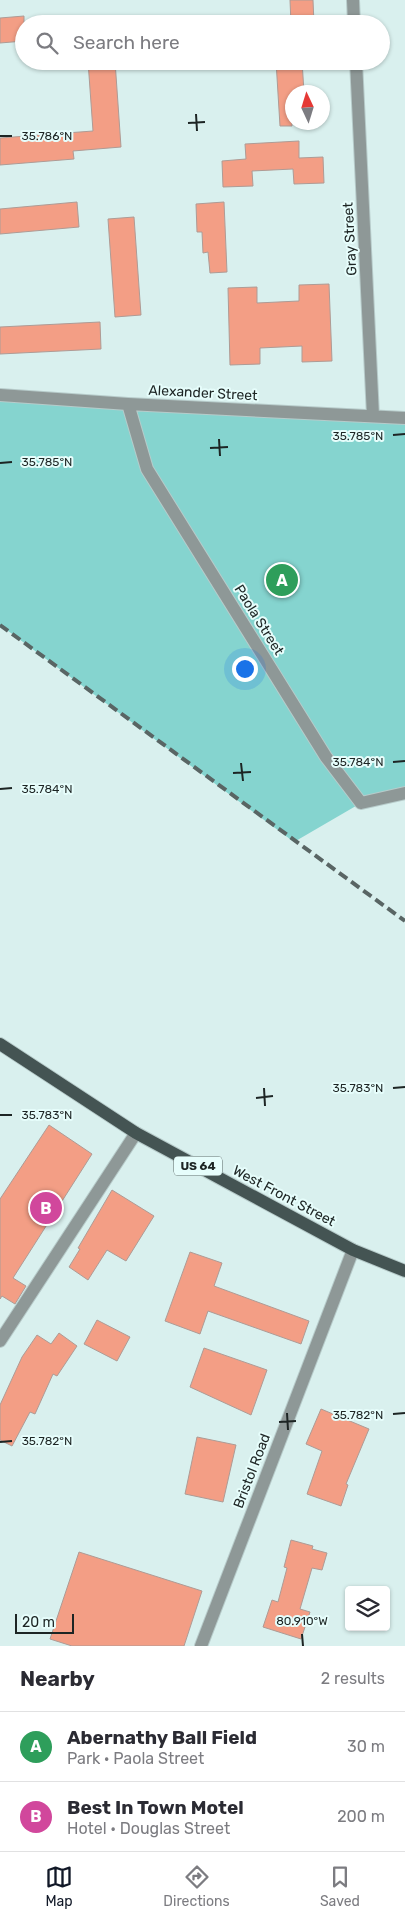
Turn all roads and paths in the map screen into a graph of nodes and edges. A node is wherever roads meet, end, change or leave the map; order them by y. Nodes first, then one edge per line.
1 (353, 0) edge
2 (354, 15) edge
3 (356, 70) edge
4 (0, 395) edge
5 (128, 404) junction
6 (373, 416) junction
7 (405, 418) edge
8 (405, 794) edge
9 (0, 1044) edge
10 (136, 1133) junction
11 (353, 1250) junction
12 (405, 1271) edge
13 (0, 1341) edge
14 (201, 1646) edge

1 - 2 street
3 - 6 street, Gray Street
4 - 5 street, Alexander Street
5 - 6 street, Alexander Street
5 - 8 street, Paola Street
6 - 7 street, Alexander Street
9 - 10 main road, West Front Street / US 64
10 - 11 main road, West Front Street / US 64
10 - 13 street
11 - 12 main road, West Front Street / US 64
11 - 14 street, Bristol Road

